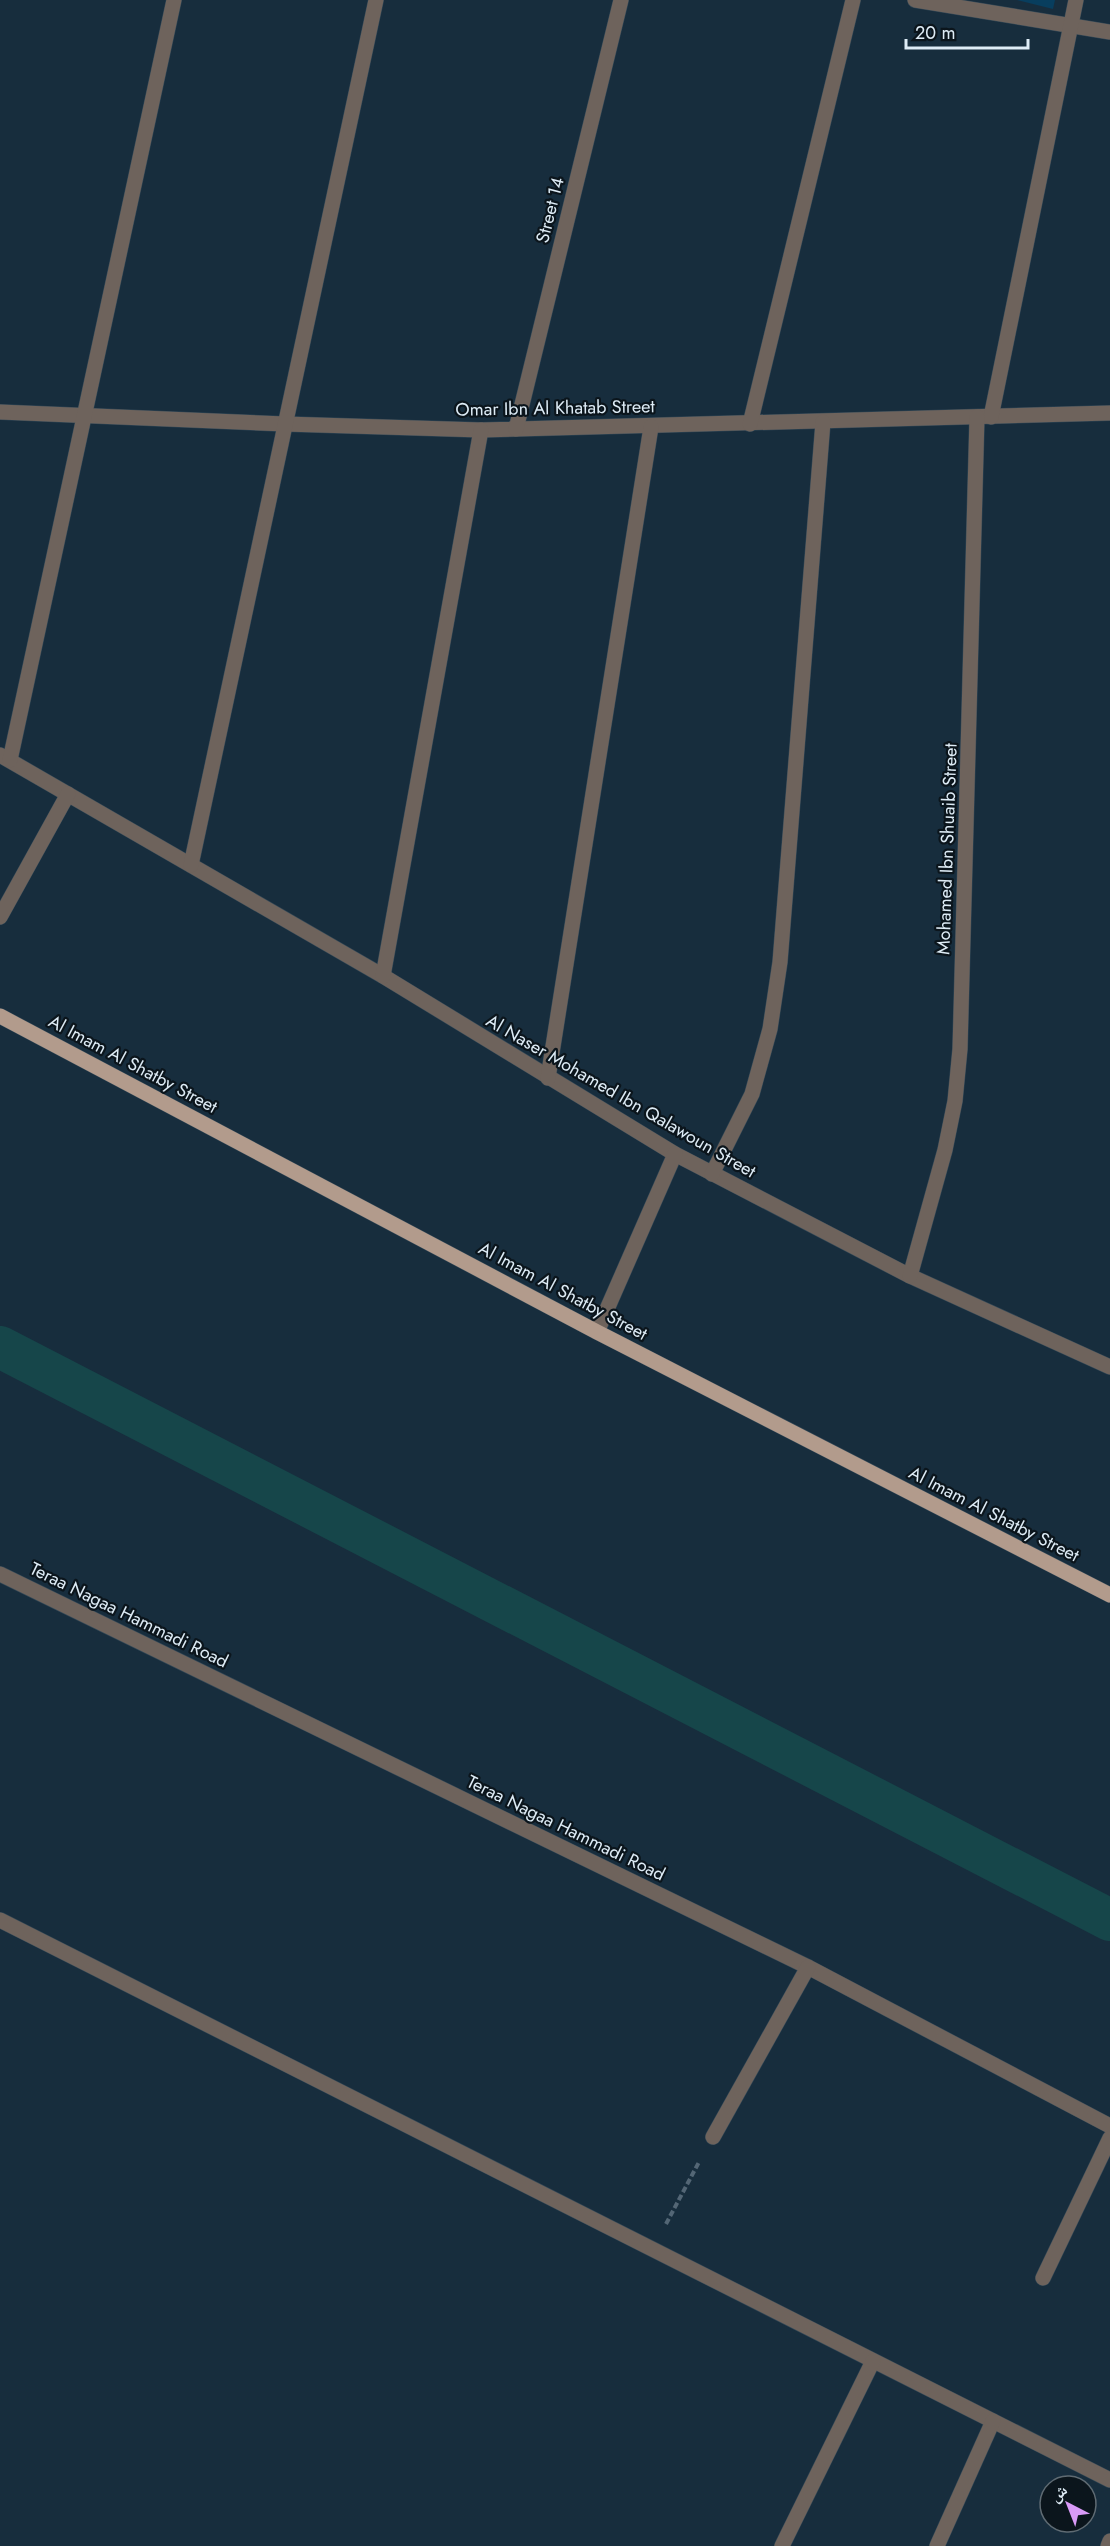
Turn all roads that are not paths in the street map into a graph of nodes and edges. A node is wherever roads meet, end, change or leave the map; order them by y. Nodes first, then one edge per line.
1 (174, 0) edge
2 (376, 0) edge
3 (621, 0) edge
4 (852, 0) edge
5 (915, 0) edge
6 (1076, 0) edge
7 (1071, 26) junction
8 (1110, 32) edge
9 (0, 412) edge
10 (1110, 413) edge
11 (84, 416) junction
12 (984, 417) junction
13 (823, 422) junction
14 (285, 424) junction
15 (750, 424) junction
16 (651, 427) junction
17 (481, 429) junction
18 (516, 429) junction
19 (5, 757) edge
20 (68, 794) junction
21 (191, 865) junction
22 (0, 917) edge
23 (383, 976) junction
24 (0, 1016) edge
25 (548, 1078) junction
26 (675, 1154) junction
27 (712, 1174) junction
28 (910, 1276) junction
29 (597, 1332) junction
30 (1110, 1367) edge
31 (0, 1574) edge
32 (1110, 1595) edge
33 (0, 1920) edge
34 (808, 1968) junction
35 (1110, 2126) edge
36 (713, 2137) road end
37 (1110, 2138) edge
38 (1042, 2278) dead end
39 (873, 2361) junction
40 (993, 2421) junction
41 (1110, 2480) edge
42 (1110, 2541) edge
43 (782, 2546) edge
44 (937, 2546) edge
45 (1108, 2546) edge

1 - 11 street
2 - 14 street
3 - 18 street, Street 14
4 - 15 street
5 - 7 street
6 - 7 street, Mohamed Ibn Shuaib Street
7 - 8 street
7 - 12 street, Mohamed Ibn Shuaib Street
9 - 11 street, Omar Ibn Al Khatab Street
10 - 12 street, Omar Ibn Al Khatab Street
11 - 14 street, Omar Ibn Al Khatab Street
11 - 19 street
12 - 13 street, Omar Ibn Al Khatab Street
12 - 28 street, Mohamed Ibn Shuaib Street
13 - 15 street, Omar Ibn Al Khatab Street
13 - 27 street
14 - 17 street, Omar Ibn Al Khatab Street
14 - 21 street
15 - 16 street, Omar Ibn Al Khatab Street
16 - 18 street, Omar Ibn Al Khatab Street
16 - 25 street
17 - 18 street, Omar Ibn Al Khatab Street
17 - 23 street
19 - 20 street, Al Naser Mohamed Ibn Qalawoun Street
20 - 21 street, Al Naser Mohamed Ibn Qalawoun Street
20 - 22 street
21 - 23 street, Al Naser Mohamed Ibn Qalawoun Street
23 - 25 street, Al Naser Mohamed Ibn Qalawoun Street
24 - 29 main road, Al Imam Al Shatby Street
25 - 26 street, Al Naser Mohamed Ibn Qalawoun Street
26 - 27 street, Al Naser Mohamed Ibn Qalawoun Street
26 - 29 street
27 - 28 street, Al Naser Mohamed Ibn Qalawoun Street
28 - 30 street, Al Naser Mohamed Ibn Qalawoun Street
29 - 32 main road, Al Imam Al Shatby Street
31 - 34 street, Teraa Nagaa Hammadi Road
33 - 39 street
34 - 35 street, Teraa Nagaa Hammadi Road
34 - 36 street
37 - 38 street
39 - 40 street
39 - 43 street
40 - 41 street
40 - 44 street
42 - 45 street

